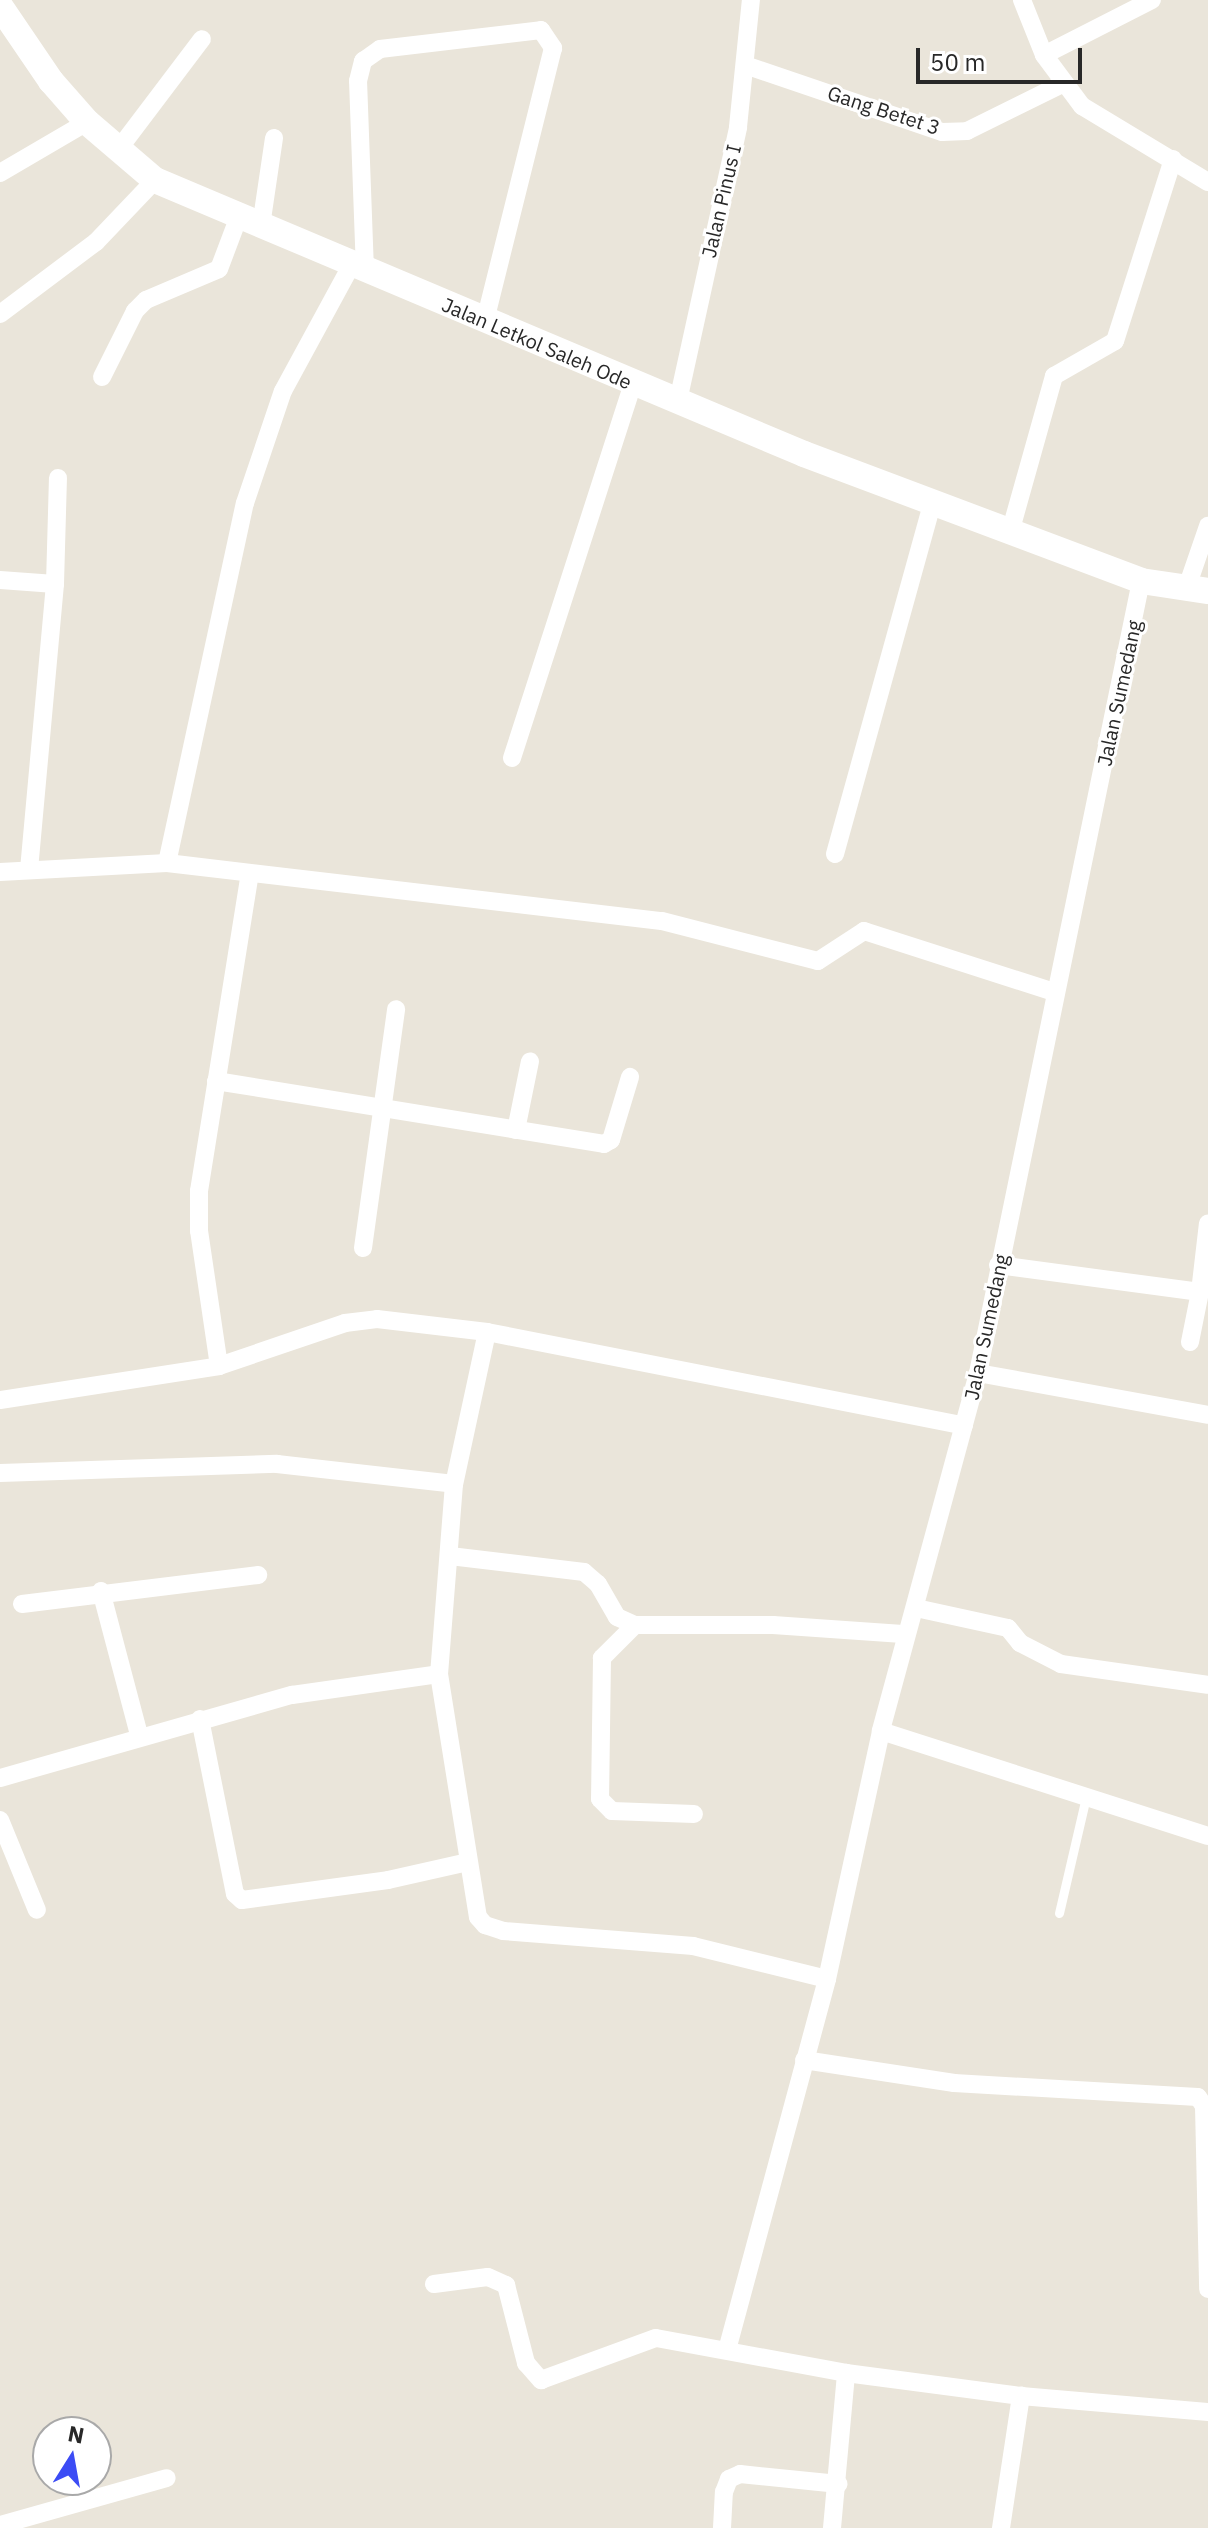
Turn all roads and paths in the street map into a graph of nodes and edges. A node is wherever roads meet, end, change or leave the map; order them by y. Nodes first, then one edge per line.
1 (751, 0) edge
2 (1022, 0) edge
3 (1152, 0) edge
4 (0, 6) edge
5 (202, 39) dead end
6 (1044, 55) junction
7 (745, 65) junction
8 (1064, 83) junction
9 (87, 122) junction
10 (274, 138) dead end
11 (118, 150) junction
12 (1173, 159) junction
13 (0, 173) edge
14 (155, 180) junction
15 (1208, 182) edge
16 (250, 221) junction
17 (358, 268) junction
18 (0, 314) edge
19 (485, 321) junction
20 (102, 377) dead end
21 (633, 383) junction
22 (678, 401) junction
23 (58, 478) dead end
24 (933, 501) junction
25 (1208, 526) edge
26 (1011, 529) junction
27 (0, 580) edge
28 (1141, 581) junction
29 (55, 584) junction
30 (1197, 590) edge
31 (512, 758) dead end
32 (835, 854) dead end
33 (167, 863) junction
34 (29, 867) junction
35 (0, 872) edge
36 (250, 874) junction
37 (1054, 992) junction
38 (396, 1009) dead end
39 (530, 1061) dead end
40 (630, 1077) dead end
41 (216, 1081) junction
42 (385, 1106) junction
43 (516, 1130) junction
44 (1208, 1223) edge
45 (363, 1248) dead end
46 (998, 1265) junction
47 (1200, 1292) junction
48 (487, 1332) junction
49 (1190, 1342) dead end
50 (219, 1366) junction
51 (978, 1373) junction
52 (0, 1400) edge
53 (1208, 1415) edge
54 (964, 1426) junction
55 (0, 1473) edge
56 (454, 1484) junction
57 (450, 1556) junction
58 (258, 1575) dead end
59 (101, 1591) junction
60 (22, 1604) dead end
61 (916, 1608) junction
62 (635, 1625) junction
63 (903, 1634) junction
64 (439, 1674) junction
65 (1208, 1685) edge
66 (200, 1719) junction
67 (881, 1731) junction
68 (139, 1735) junction
69 (0, 1778) edge
70 (1087, 1794) junction
71 (694, 1814) dead end
72 (0, 1820) edge
73 (1208, 1836) edge
74 (468, 1862) junction
75 (37, 1910) dead end
76 (1059, 1913) dead end
77 (827, 1979) junction
78 (804, 2060) junction
79 (434, 2284) dead end
80 (1208, 2289) edge
81 (727, 2350) junction
82 (846, 2373) junction
83 (1021, 2396) junction
84 (1208, 2412) edge
85 (167, 2478) dead end
86 (838, 2484) junction
87 (0, 2525) edge
88 (722, 2528) edge
89 (832, 2528) edge
90 (1001, 2528) edge

1 - 7 street, Jalan Pinus I
2 - 6 street
3 - 6 street
4 - 9 street, Jalan Letkol Saleh Ode
5 - 11 street
6 - 8 street
7 - 8 street, Gang Betet 3
7 - 22 street, Jalan Pinus I
8 - 12 street
9 - 11 street, Jalan Letkol Saleh Ode
9 - 13 street
10 - 16 street
11 - 14 street, Jalan Letkol Saleh Ode
12 - 15 street
12 - 26 street
14 - 16 street, Jalan Letkol Saleh Ode
14 - 18 street
16 - 17 street, Jalan Letkol Saleh Ode
16 - 20 street
17 - 19 street, Jalan Letkol Saleh Ode
17 - 19 street
17 - 33 street
19 - 21 street, Jalan Letkol Saleh Ode
21 - 22 street, Jalan Letkol Saleh Ode
21 - 31 street
22 - 24 street, Jalan Letkol Saleh Ode
23 - 29 street
24 - 26 street, Jalan Letkol Saleh Ode
24 - 32 street
25 - 30 street
26 - 28 street, Jalan Letkol Saleh Ode
27 - 29 street
28 - 30 street, Jalan Letkol Saleh Ode
28 - 37 street, Jalan Sumedang
29 - 34 street
33 - 34 street
33 - 36 street
34 - 35 street
36 - 37 street
36 - 41 street
37 - 46 street, Jalan Sumedang
38 - 42 street
39 - 43 street
40 - 43 street
41 - 42 street
41 - 50 street
42 - 43 street
42 - 45 street
44 - 47 street
46 - 47 street
46 - 51 street, Jalan Sumedang
47 - 49 street
48 - 50 street
48 - 54 street
48 - 56 street
50 - 52 street
51 - 53 street
51 - 54 street, Jalan Sumedang
54 - 61 street, Jalan Sumedang
55 - 56 street
56 - 57 street
57 - 62 street
57 - 64 street
58 - 59 street
59 - 60 street
59 - 68 street
61 - 63 street, Jalan Sumedang
61 - 65 street
62 - 63 street
62 - 71 street
63 - 67 street, Jalan Sumedang
64 - 66 street
64 - 74 street
66 - 68 street
66 - 74 street
67 - 70 street
67 - 77 street, Jalan Sumedang
68 - 69 street
70 - 73 street
70 - 76 lane
72 - 75 street
74 - 77 street
77 - 78 street, Jalan Sumedang
78 - 80 street
78 - 81 street, Jalan Sumedang
79 - 81 street
81 - 82 street
82 - 83 street
82 - 86 street
83 - 84 street
83 - 90 street
85 - 87 street
86 - 88 street
86 - 89 street

